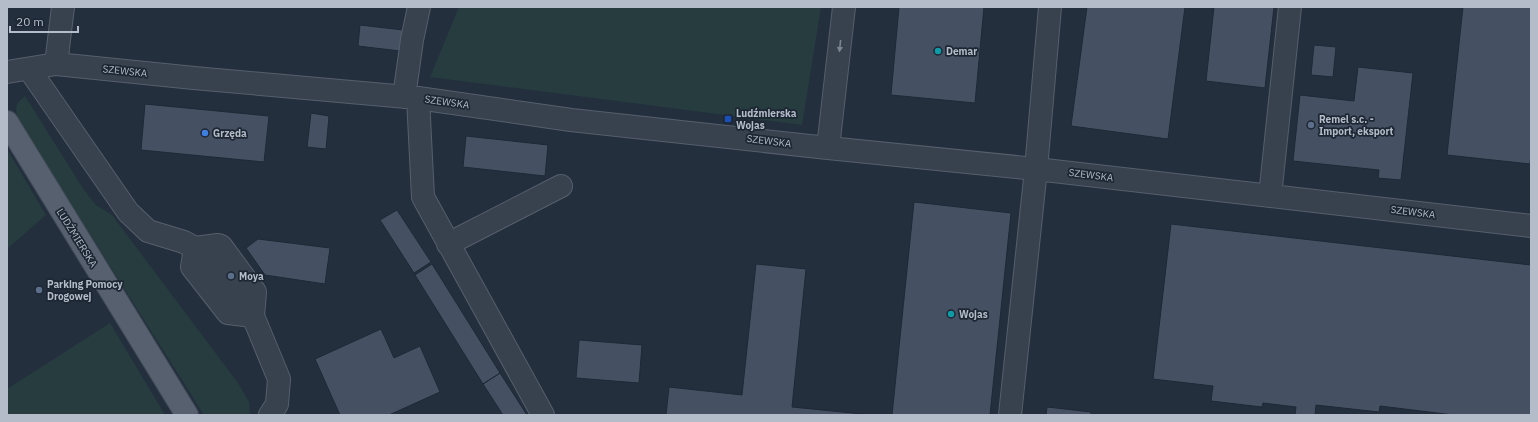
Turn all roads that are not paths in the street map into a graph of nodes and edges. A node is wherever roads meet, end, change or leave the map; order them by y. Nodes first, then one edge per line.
1 (63, 7) edge
2 (419, 7) edge
3 (844, 7) edge
4 (1050, 7) edge
5 (1290, 7) edge
6 (56, 64) junction
7 (29, 69) junction
8 (7, 72) edge
9 (411, 97) junction
10 (7, 122) edge
11 (828, 148) junction
12 (1036, 169) junction
13 (562, 186) dead end
14 (1270, 196) junction
15 (1531, 226) edge
16 (448, 244) junction
17 (195, 248) junction
18 (253, 316) junction
19 (187, 415) edge
20 (270, 415) edge
21 (543, 415) edge
22 (1010, 415) edge

1 - 6 lane
2 - 9 lane
3 -> 11 lane
4 - 12 lane
5 - 14 lane
6 - 7 lane, SZEWSKA
6 - 9 lane, SZEWSKA
7 - 8 lane, SZEWSKA
7 - 17 lane
9 - 11 lane, SZEWSKA
9 - 16 lane
10 - 19 main road, LUDŹMIERSKA
11 - 12 lane, SZEWSKA
12 - 14 lane, SZEWSKA
12 - 22 lane
13 - 16 lane
14 - 15 lane, SZEWSKA
16 - 21 lane
17 - 18 lane
17 - 18 lane
18 - 20 lane

